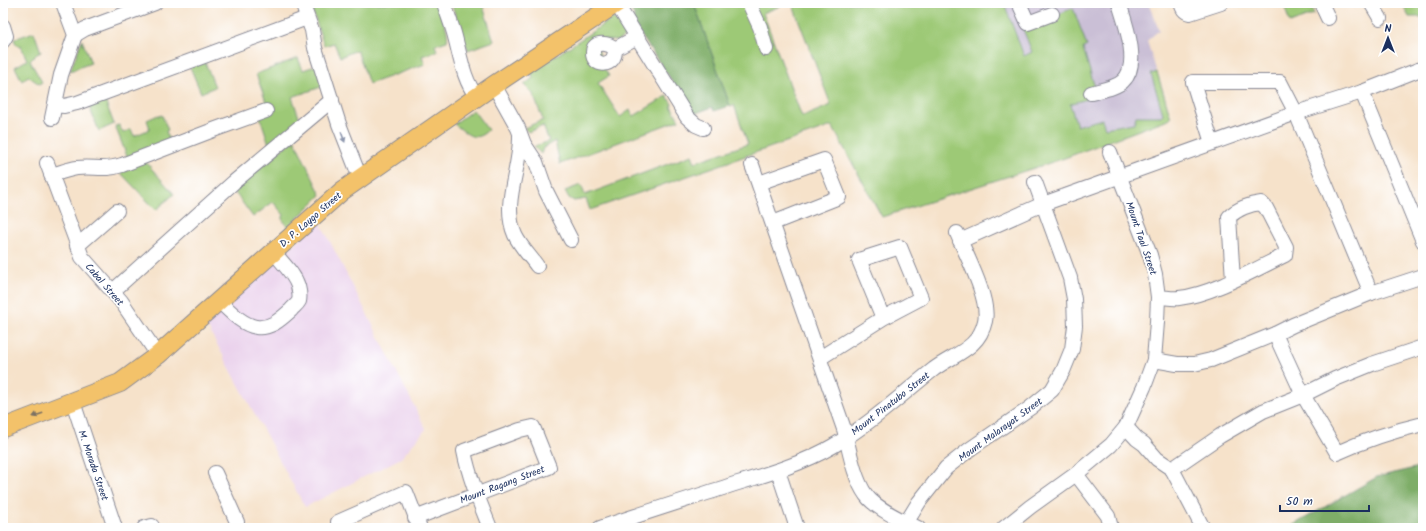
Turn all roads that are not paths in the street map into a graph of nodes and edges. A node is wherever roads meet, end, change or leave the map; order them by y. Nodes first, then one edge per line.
1 (63, 3) edge
2 (155, 3) edge
3 (302, 3) edge
4 (444, 3) edge
5 (617, 3) edge
6 (749, 3) edge
7 (1019, 3) edge
8 (1119, 3) edge
9 (1221, 3) edge
10 (1321, 3) edge
11 (1371, 3) edge
12 (1186, 8) edge
13 (1052, 14) dead end
14 (307, 18) junction
15 (1328, 18) dead end
16 (1380, 18) dead end
17 (3, 26) edge
18 (75, 35) junction
19 (637, 37) junction
20 (3, 41) edge
21 (615, 49) dead end
22 (766, 49) dead end
23 (1423, 68) edge
24 (494, 85) junction
25 (1362, 92) junction
26 (1091, 93) dead end
27 (477, 97) junction
28 (332, 100) junction
29 (266, 111) dead end
30 (1296, 112) junction
31 (703, 128) dead end
32 (520, 135) junction
33 (1212, 143) junction
34 (1110, 152) dead end
35 (752, 165) dead end
36 (1120, 177) junction
37 (360, 178) junction
38 (1035, 182) dead end
39 (759, 183) junction
40 (1043, 204) junction
41 (117, 211) dead end
42 (773, 223) junction
43 (571, 240) dead end
44 (1423, 240) edge
45 (77, 246) junction
46 (273, 251) junction
47 (537, 266) dead end
48 (1423, 276) edge
49 (1233, 280) junction
50 (113, 291) junction
51 (1371, 293) junction
52 (1158, 297) junction
53 (219, 301) junction
54 (883, 318) junction
55 (1275, 334) junction
56 (1423, 347) edge
57 (158, 355) junction
58 (820, 358) junction
59 (1154, 360) junction
60 (1303, 395) junction
61 (73, 402) junction
62 (1423, 424) edge
63 (1126, 427) junction
64 (3, 428) edge
65 (846, 437) junction
66 (1172, 469) junction
67 (778, 470) junction
68 (216, 473) dead end
69 (1076, 474) junction
70 (477, 494) junction
71 (418, 523) edge
72 (909, 526) edge
73 (115, 528) edge
74 (236, 528) edge
75 (340, 528) edge
76 (490, 528) edge
77 (600, 528) edge
78 (797, 528) edge
79 (1004, 528) edge
80 (1111, 528) edge
81 (1203, 528) edge

1 - 18 street
2 - 18 street
3 - 14 street
4 - 27 street
5 - 19 street
5 - 24 main road, D. P. Laygo Street
6 - 22 street
7 - 13 street
8 - 26 street
9 - 12 street
10 - 15 street
11 - 16 street
14 - 18 street
14 - 28 street
17 - 20 street
19 - 21 street
19 - 31 street
23 - 25 street
24 - 27 main road, D. P. Laygo Street
24 - 32 street
25 - 30 street
25 - 44 street
27 - 37 main road, D. P. Laygo Street
28 -> 37 street
28 - 50 street
29 - 45 street, Cabal Street
30 - 33 street
30 - 33 street
30 - 51 street
32 - 43 street
32 - 47 street
33 - 36 street
34 - 36 street, Mount Taal Street
35 - 39 street
36 - 40 street
36 - 52 street, Mount Taal Street
37 - 46 main road, D. P. Laygo Street
38 - 40 street, Mount Malarayat Street
39 - 42 street
39 - 42 street
40 - 65 street, Mount Pinatubo Street
40 - 72 street, Mount Malarayat Street
41 - 45 street
42 - 58 street
45 - 50 street, Cabal Street
46 - 53 main road, D. P. Laygo Street
46 - 53 street
48 - 51 street
49 - 49 street
49 - 52 street
50 - 57 street, Cabal Street
51 - 55 street
52 - 59 street, Mount Taal Street
53 - 57 main road, D. P. Laygo Street
54 - 54 street
54 - 58 street
55 - 59 street
55 - 60 street
56 - 60 street
57 - 61 main road, D. P. Laygo Street
58 - 65 street
59 - 63 street, Mount Taal Street
60 - 62 street
60 - 66 street
61 -> 64 main road, D. P. Laygo Street
61 - 73 street, M. Morada Street
63 - 66 street
63 - 69 street, Mount Taal Street
65 - 67 street, Mount Pinatubo Street
65 - 72 street
66 - 81 street
67 - 77 street, Mount Pinatubo Street
67 - 78 street
68 - 74 street
69 - 79 street, Mount Taal Street
69 - 80 street
70 - 70 street, Mount Ragang Street
70 - 71 street, Mount Ragang Street
70 - 76 street
71 - 75 street, Mount Ragang Street

